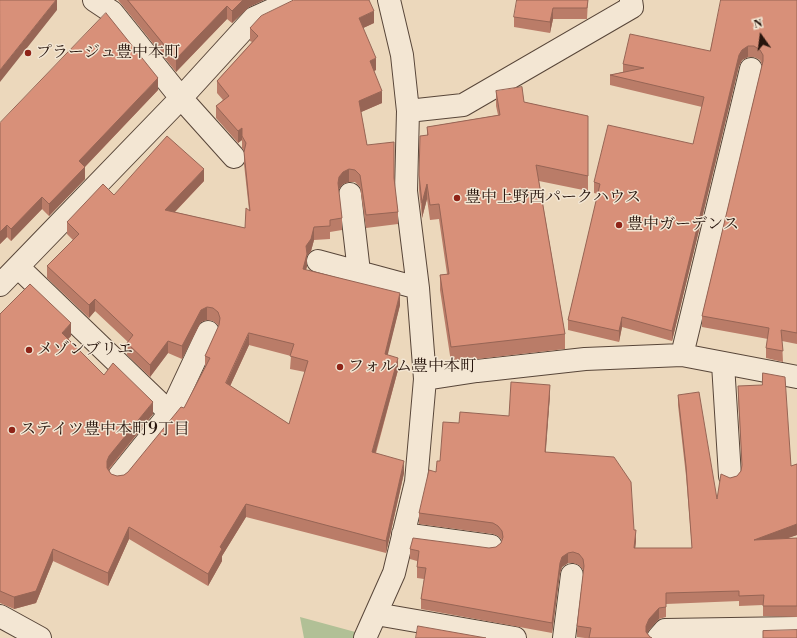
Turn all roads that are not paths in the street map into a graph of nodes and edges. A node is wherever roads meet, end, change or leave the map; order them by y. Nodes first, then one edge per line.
1 (94, 0) edge
2 (294, 0) edge
3 (389, 0) edge
4 (631, 0) edge
5 (119, 6) edge
6 (752, 69) dead end
7 (180, 98) junction
8 (408, 111) junction
9 (234, 157) dead end
10 (350, 194) dead end
11 (318, 262) dead end
12 (18, 267) junction
13 (359, 272) junction
14 (0, 285) edge
15 (418, 288) junction
16 (208, 332) dead end
17 (682, 355) junction
18 (723, 364) junction
19 (797, 377) edge
20 (426, 379) junction
21 (170, 413) junction
22 (119, 476) edge
23 (730, 476) edge
24 (403, 534) junction
25 (491, 546) edge
26 (572, 575) dead end
27 (376, 614) junction
28 (0, 616) edge
29 (797, 628) edge
30 (40, 638) edge
31 (365, 638) edge
32 (515, 638) edge
33 (564, 638) edge
34 (658, 638) edge

1 - 5 street
2 - 7 street
3 - 8 street
4 - 8 street
5 - 7 street
6 - 17 street
7 - 9 street
7 - 12 street
8 - 15 street
10 - 13 street
11 - 13 street
12 - 14 street
12 - 21 street
13 - 15 street
15 - 20 street
16 - 21 street
17 - 18 street
17 - 20 street
18 - 19 street
18 - 23 street
20 - 24 street
21 - 22 street
24 - 25 street
24 - 27 street
26 - 33 street
27 - 31 street
27 - 32 street
28 - 30 street
29 - 34 street

